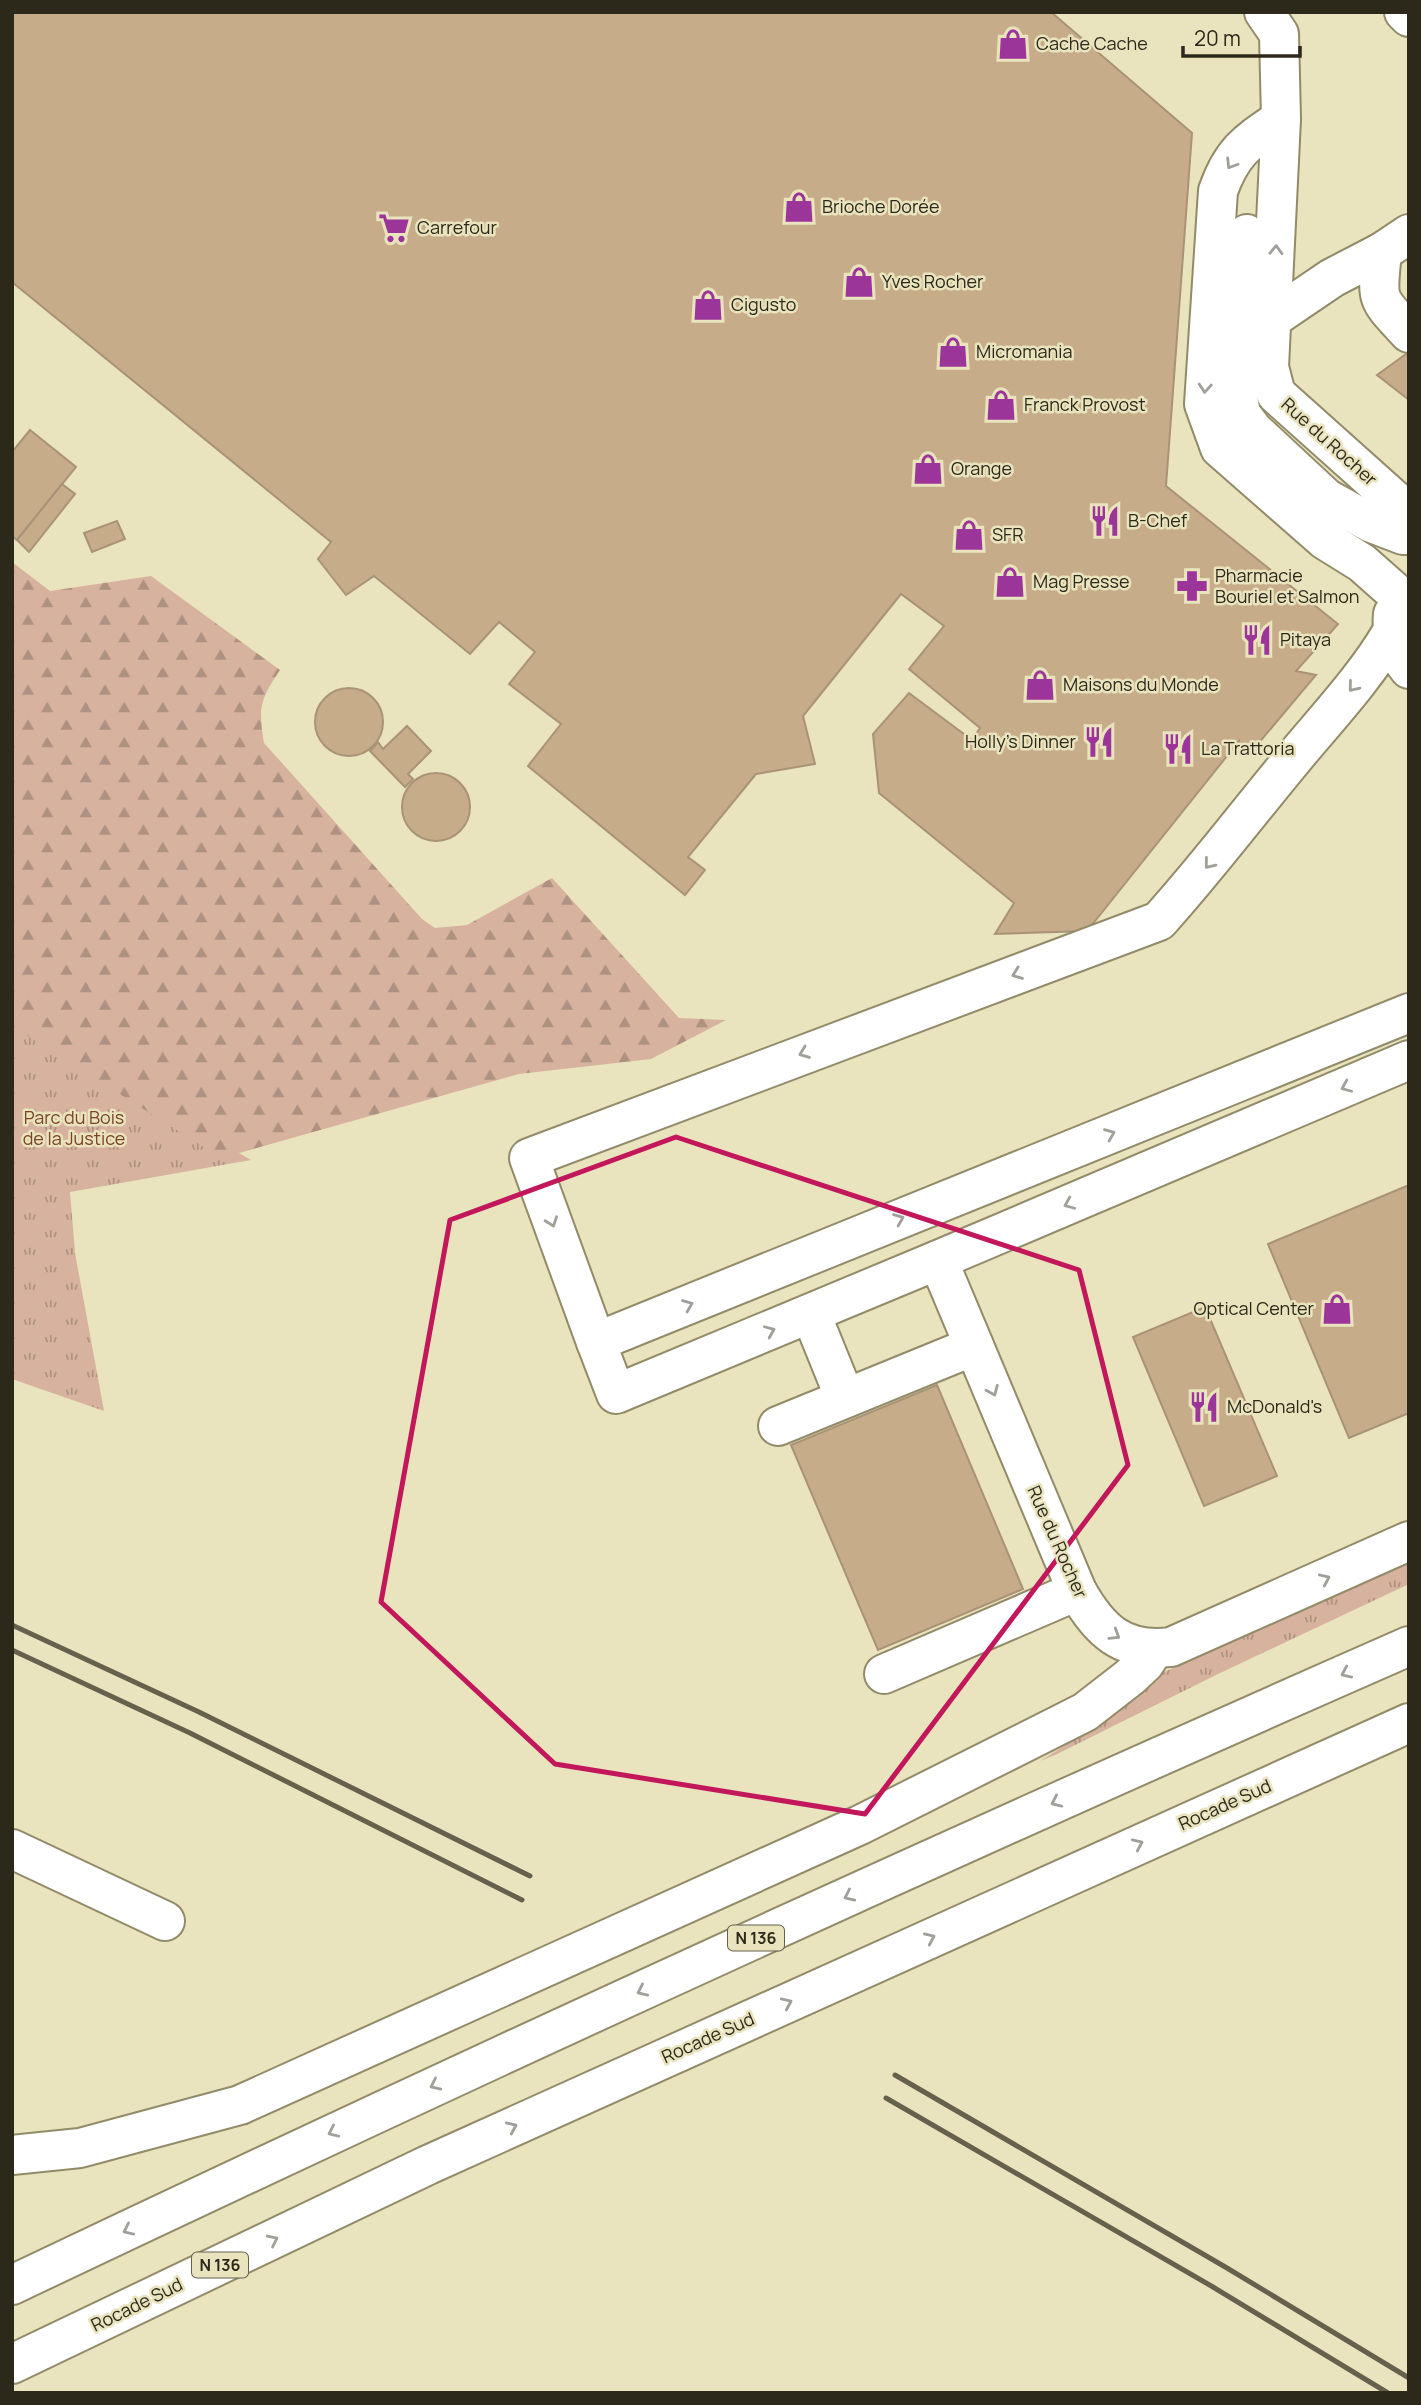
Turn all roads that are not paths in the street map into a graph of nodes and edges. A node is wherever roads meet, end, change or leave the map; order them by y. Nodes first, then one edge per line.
1 (1264, 12) edge
2 (1404, 12) edge
3 (1409, 17) edge
4 (1281, 119) junction
5 (1247, 234) dead end
6 (1395, 243) edge
7 (1273, 318) junction
8 (1409, 333) edge
9 (1326, 498) junction
10 (1407, 514) edge
11 (1362, 563) junction
12 (1403, 584) edge
13 (1392, 632) junction
14 (1409, 669) edge
15 (1409, 1013) edge
16 (1409, 1060) edge
17 (938, 1260) junction
18 (811, 1314) junction
19 (596, 1342) junction
20 (974, 1346) junction
21 (845, 1398) junction
22 (778, 1426) dead end
23 (1409, 1541) edge
24 (1077, 1591) junction
25 (1409, 1646) edge
26 (1154, 1649) junction
27 (884, 1674) dead end
28 (1409, 1723) edge
29 (1409, 1753) edge
30 (1323, 1760) junction
31 (12, 1849) edge
32 (164, 1921) dead end
33 (12, 2155) edge
34 (12, 2285) edge
35 (12, 2364) edge

1 - 4 main road, Rue du Rocher
2 - 3 main road
7 -> 4 main road, Rue du Rocher
4 -> 11 main road
5 - 9 main road
6 - 7 main road
6 - 8 main road
7 - 10 main road, Rue du Rocher
9 - 10 main road
9 - 11 main road
11 - 12 main road
12 - 13 main road
13 - 14 main road
13 -> 19 main road
19 -> 15 main road
16 -> 17 main road
17 - 18 main road
17 - 20 main road, Rue du Rocher
19 -> 18 main road
18 - 21 main road
20 - 21 main road
20 -> 24 main road, Rue du Rocher
21 - 22 main road
26 -> 23 main road, Rue du Rocher
24 -> 26 main road, Rue du Rocher
24 - 27 main road
25 -> 34 main road, N 136
26 - 33 main road
28 - 30 main road, Rocade Sud / N 136
29 - 30 main road
35 -> 30 main road, Rocade Sud / N 136
31 - 32 main road

